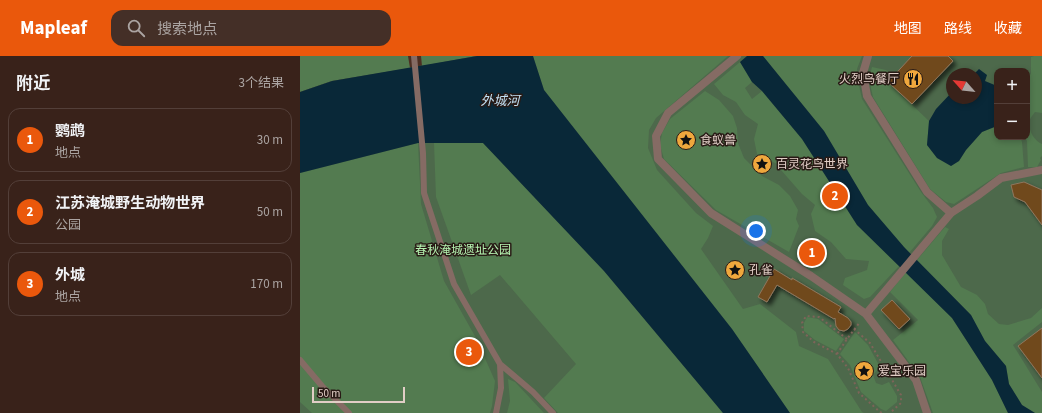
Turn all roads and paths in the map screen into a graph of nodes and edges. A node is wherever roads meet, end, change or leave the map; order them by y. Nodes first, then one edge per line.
1 (414, 56) edge
2 (737, 56) edge
3 (868, 56) edge
4 (1042, 170) edge
5 (951, 213) junction
6 (866, 314) junction
7 (854, 329) junction
8 (847, 339) junction
9 (837, 354) junction
10 (300, 360) edge
11 (500, 364) junction
12 (349, 413) edge
13 (496, 413) edge
14 (553, 413) edge
15 (882, 413) edge
16 (890, 413) edge
17 (927, 413) edge

1 - 11 lane
2 - 6 street
3 - 5 street
4 - 5 street
5 - 6 street
6 - 7 path
6 - 17 street
7 - 8 path
7 - 16 path
8 - 9 path
8 - 9 path
9 - 15 path
10 - 12 lane
11 - 13 lane
11 - 14 lane

